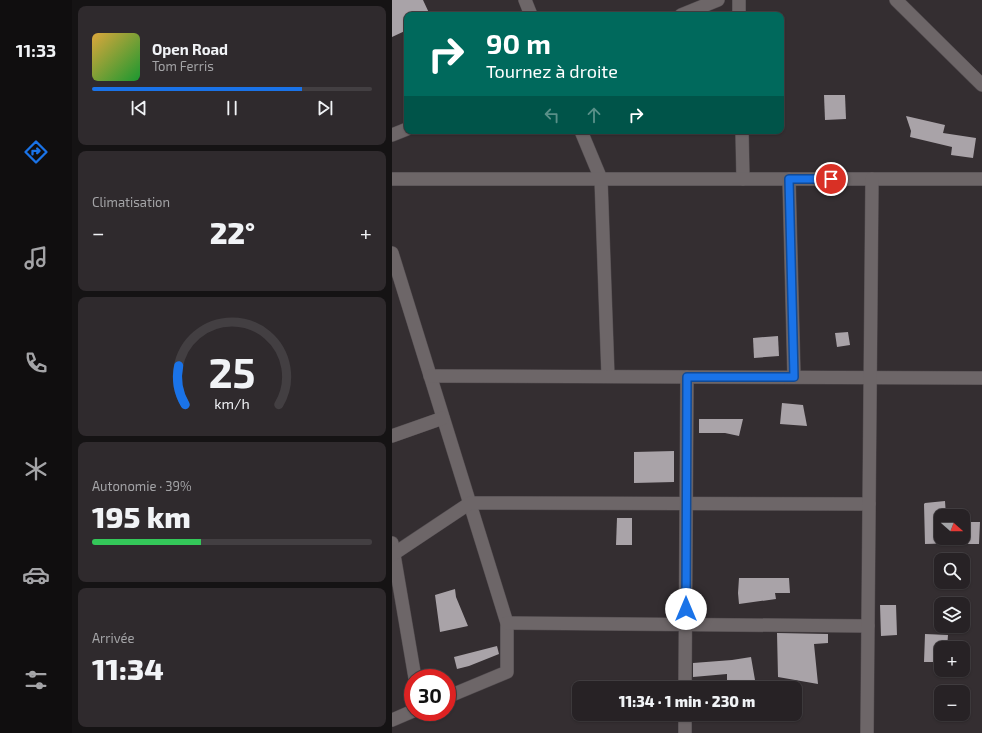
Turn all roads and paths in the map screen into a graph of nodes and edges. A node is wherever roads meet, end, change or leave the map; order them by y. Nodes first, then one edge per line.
1 (525, 0) edge
2 (718, 0) edge
3 (739, 0) edge
4 (896, 0) edge
5 (530, 12) edge
6 (689, 12) edge
7 (740, 12) edge
8 (982, 85) edge
9 (404, 130) edge
10 (581, 134) edge
11 (742, 134) edge
12 (392, 135) edge
13 (392, 179) edge
14 (601, 179) junction
15 (743, 179) junction
16 (789, 179) junction
17 (872, 179) junction
18 (982, 179) edge
19 (392, 253) edge
20 (398, 292) edge
21 (430, 376) junction
22 (608, 376) junction
23 (687, 377) junction
24 (794, 377) junction
25 (870, 377) junction
26 (982, 378) edge
27 (443, 418) junction
28 (392, 436) edge
29 (470, 503) junction
30 (686, 504) junction
31 (869, 504) junction
32 (393, 550) edge
33 (507, 623) junction
34 (686, 624) junction
35 (868, 626) junction
36 (413, 669) edge
37 (685, 681) edge
38 (456, 693) edge
39 (404, 715) edge
40 (392, 720) edge
41 (685, 721) edge
42 (685, 733) edge
43 (867, 733) edge

1 - 5 street
2 - 6 street
3 - 7 street
4 - 8 street
9 - 12 street
10 - 14 street
11 - 15 street
13 - 14 street
14 - 15 street
14 - 22 street
15 - 16 street
16 - 17 street
16 - 24 street
17 - 18 street
17 - 25 street
19 - 20 street
20 - 21 street
21 - 22 street
21 - 27 street
22 - 23 street
23 - 24 street
23 - 30 street
24 - 25 street
25 - 26 street
25 - 31 street
27 - 28 street
27 - 29 street
29 - 30 street
29 - 32 street
29 - 33 street
30 - 31 street
30 - 34 street
31 - 35 street
32 - 36 street
33 - 34 street
33 - 38 street
34 - 35 street
34 - 37 street
35 - 43 street
39 - 40 street
41 - 42 street

